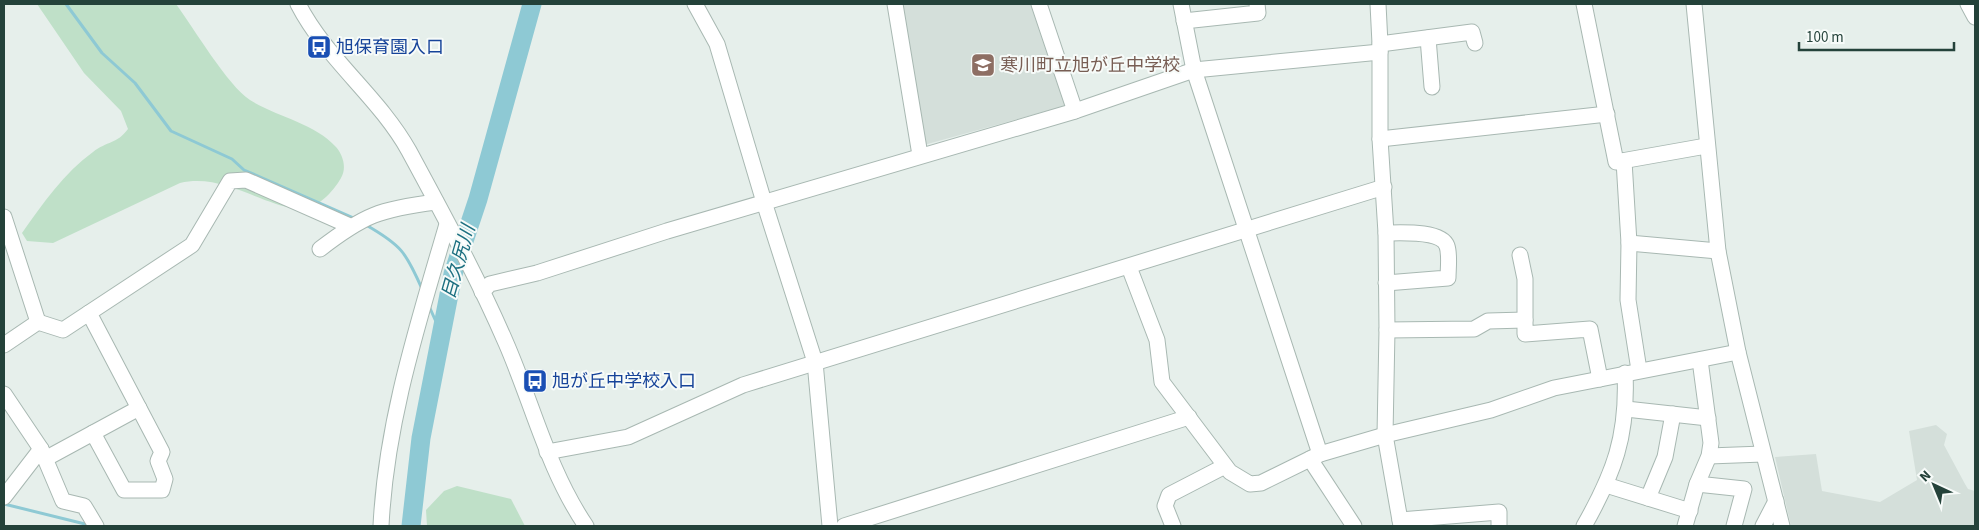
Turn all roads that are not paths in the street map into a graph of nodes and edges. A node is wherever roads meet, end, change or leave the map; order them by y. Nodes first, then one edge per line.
1 (298, 4) edge
2 (696, 4) edge
3 (895, 4) edge
4 (1039, 4) edge
5 (1181, 4) edge
6 (1256, 4) edge
7 (1378, 4) edge
8 (1584, 4) edge
9 (1694, 4) edge
10 (1968, 4) edge
11 (1975, 17) edge
12 (1184, 22) junction
13 (1428, 38) junction
14 (1475, 43) dead end
15 (1380, 48) junction
16 (1194, 70) junction
17 (1432, 87) dead end
18 (1076, 111) junction
19 (1607, 114) junction
20 (1380, 139) junction
21 (1706, 146) junction
22 (920, 154) junction
23 (1624, 161) junction
24 (1384, 187) junction
25 (436, 202) junction
26 (764, 202) junction
27 (4, 217) edge
28 (350, 226) junction
29 (448, 226) junction
30 (1247, 229) junction
31 (1386, 233) junction
32 (1630, 243) junction
33 (320, 249) dead end
34 (1718, 251) junction
35 (1520, 255) dead end
36 (1129, 267) junction
37 (1386, 283) junction
38 (479, 287) junction
39 (89, 313) junction
40 (1525, 320) junction
41 (38, 322) junction
42 (1387, 330) junction
43 (4, 345) edge
44 (1738, 352) junction
45 (1700, 360) junction
46 (815, 362) junction
47 (1632, 372) junction
48 (1600, 379) junction
49 (4, 394) edge
50 (139, 408) junction
51 (1626, 408) junction
52 (1673, 414) junction
53 (1189, 417) junction
54 (1708, 418) junction
55 (93, 433) junction
56 (1385, 435) junction
57 (547, 452) junction
58 (43, 454) junction
59 (1763, 454) junction
60 (1709, 456) junction
61 (1315, 457) junction
62 (1225, 466) junction
63 (1698, 484) junction
64 (1606, 485) junction
65 (4, 497) edge
66 (1648, 498) junction
67 (1776, 501) junction
68 (1690, 510) junction
69 (1462, 521) edge
70 (1400, 523) edge
71 (96, 526) edge
72 (381, 526) edge
73 (586, 526) edge
74 (830, 526) edge
75 (844, 526) edge
76 (1174, 526) edge
77 (1354, 526) edge
78 (1499, 526) edge
79 (1584, 526) edge
80 (1684, 526) edge
81 (1734, 526) edge
82 (1763, 526) edge
83 (1782, 526) edge

1 - 25 street
2 - 26 street
3 - 22 street
4 - 18 street
5 - 12 street
6 - 12 street
7 - 15 street
8 - 19 street
9 - 21 street
10 - 11 street
12 - 16 street
13 - 14 street
13 - 15 street
13 - 17 street
15 - 16 street
15 - 20 street
16 - 18 street
16 - 30 street
18 - 22 street
19 - 20 street
19 - 23 street
20 - 24 street
21 - 23 street
21 - 34 street
22 - 26 street
23 - 32 street
24 - 30 street
24 - 31 street
25 - 28 street
25 - 29 street
26 - 38 street
26 - 46 street
27 - 41 street
28 - 33 street
28 - 39 street
29 - 38 street
29 - 72 street
30 - 36 street
30 - 61 street
31 - 37 street
31 - 37 street
32 - 34 street
32 - 47 street
34 - 44 street
35 - 40 street
36 - 46 street
36 - 53 street
37 - 42 street
38 - 57 street
39 - 41 street
39 - 50 street
40 - 42 street
40 - 48 street
41 - 43 street
42 - 56 street
44 - 45 street
44 - 59 street
45 - 47 street
45 - 54 street
46 - 57 street
46 - 74 street
47 - 48 street
47 - 51 street
48 - 56 street
49 - 58 street
50 - 55 street
50 - 55 street
51 - 52 street
51 - 64 street
52 - 54 street
52 - 66 street
53 - 62 street
53 - 75 street
54 - 60 street
55 - 58 street
56 - 61 street
56 - 70 street
57 - 73 street
58 - 65 street
58 - 71 street
59 - 60 street
59 - 67 street
60 - 63 street
61 - 62 street
61 - 77 street
62 - 76 street
63 - 68 street
63 - 81 street
64 - 66 street
64 - 79 street
66 - 68 street
67 - 82 street
67 - 83 street
68 - 80 street
69 - 70 street
69 - 78 street

